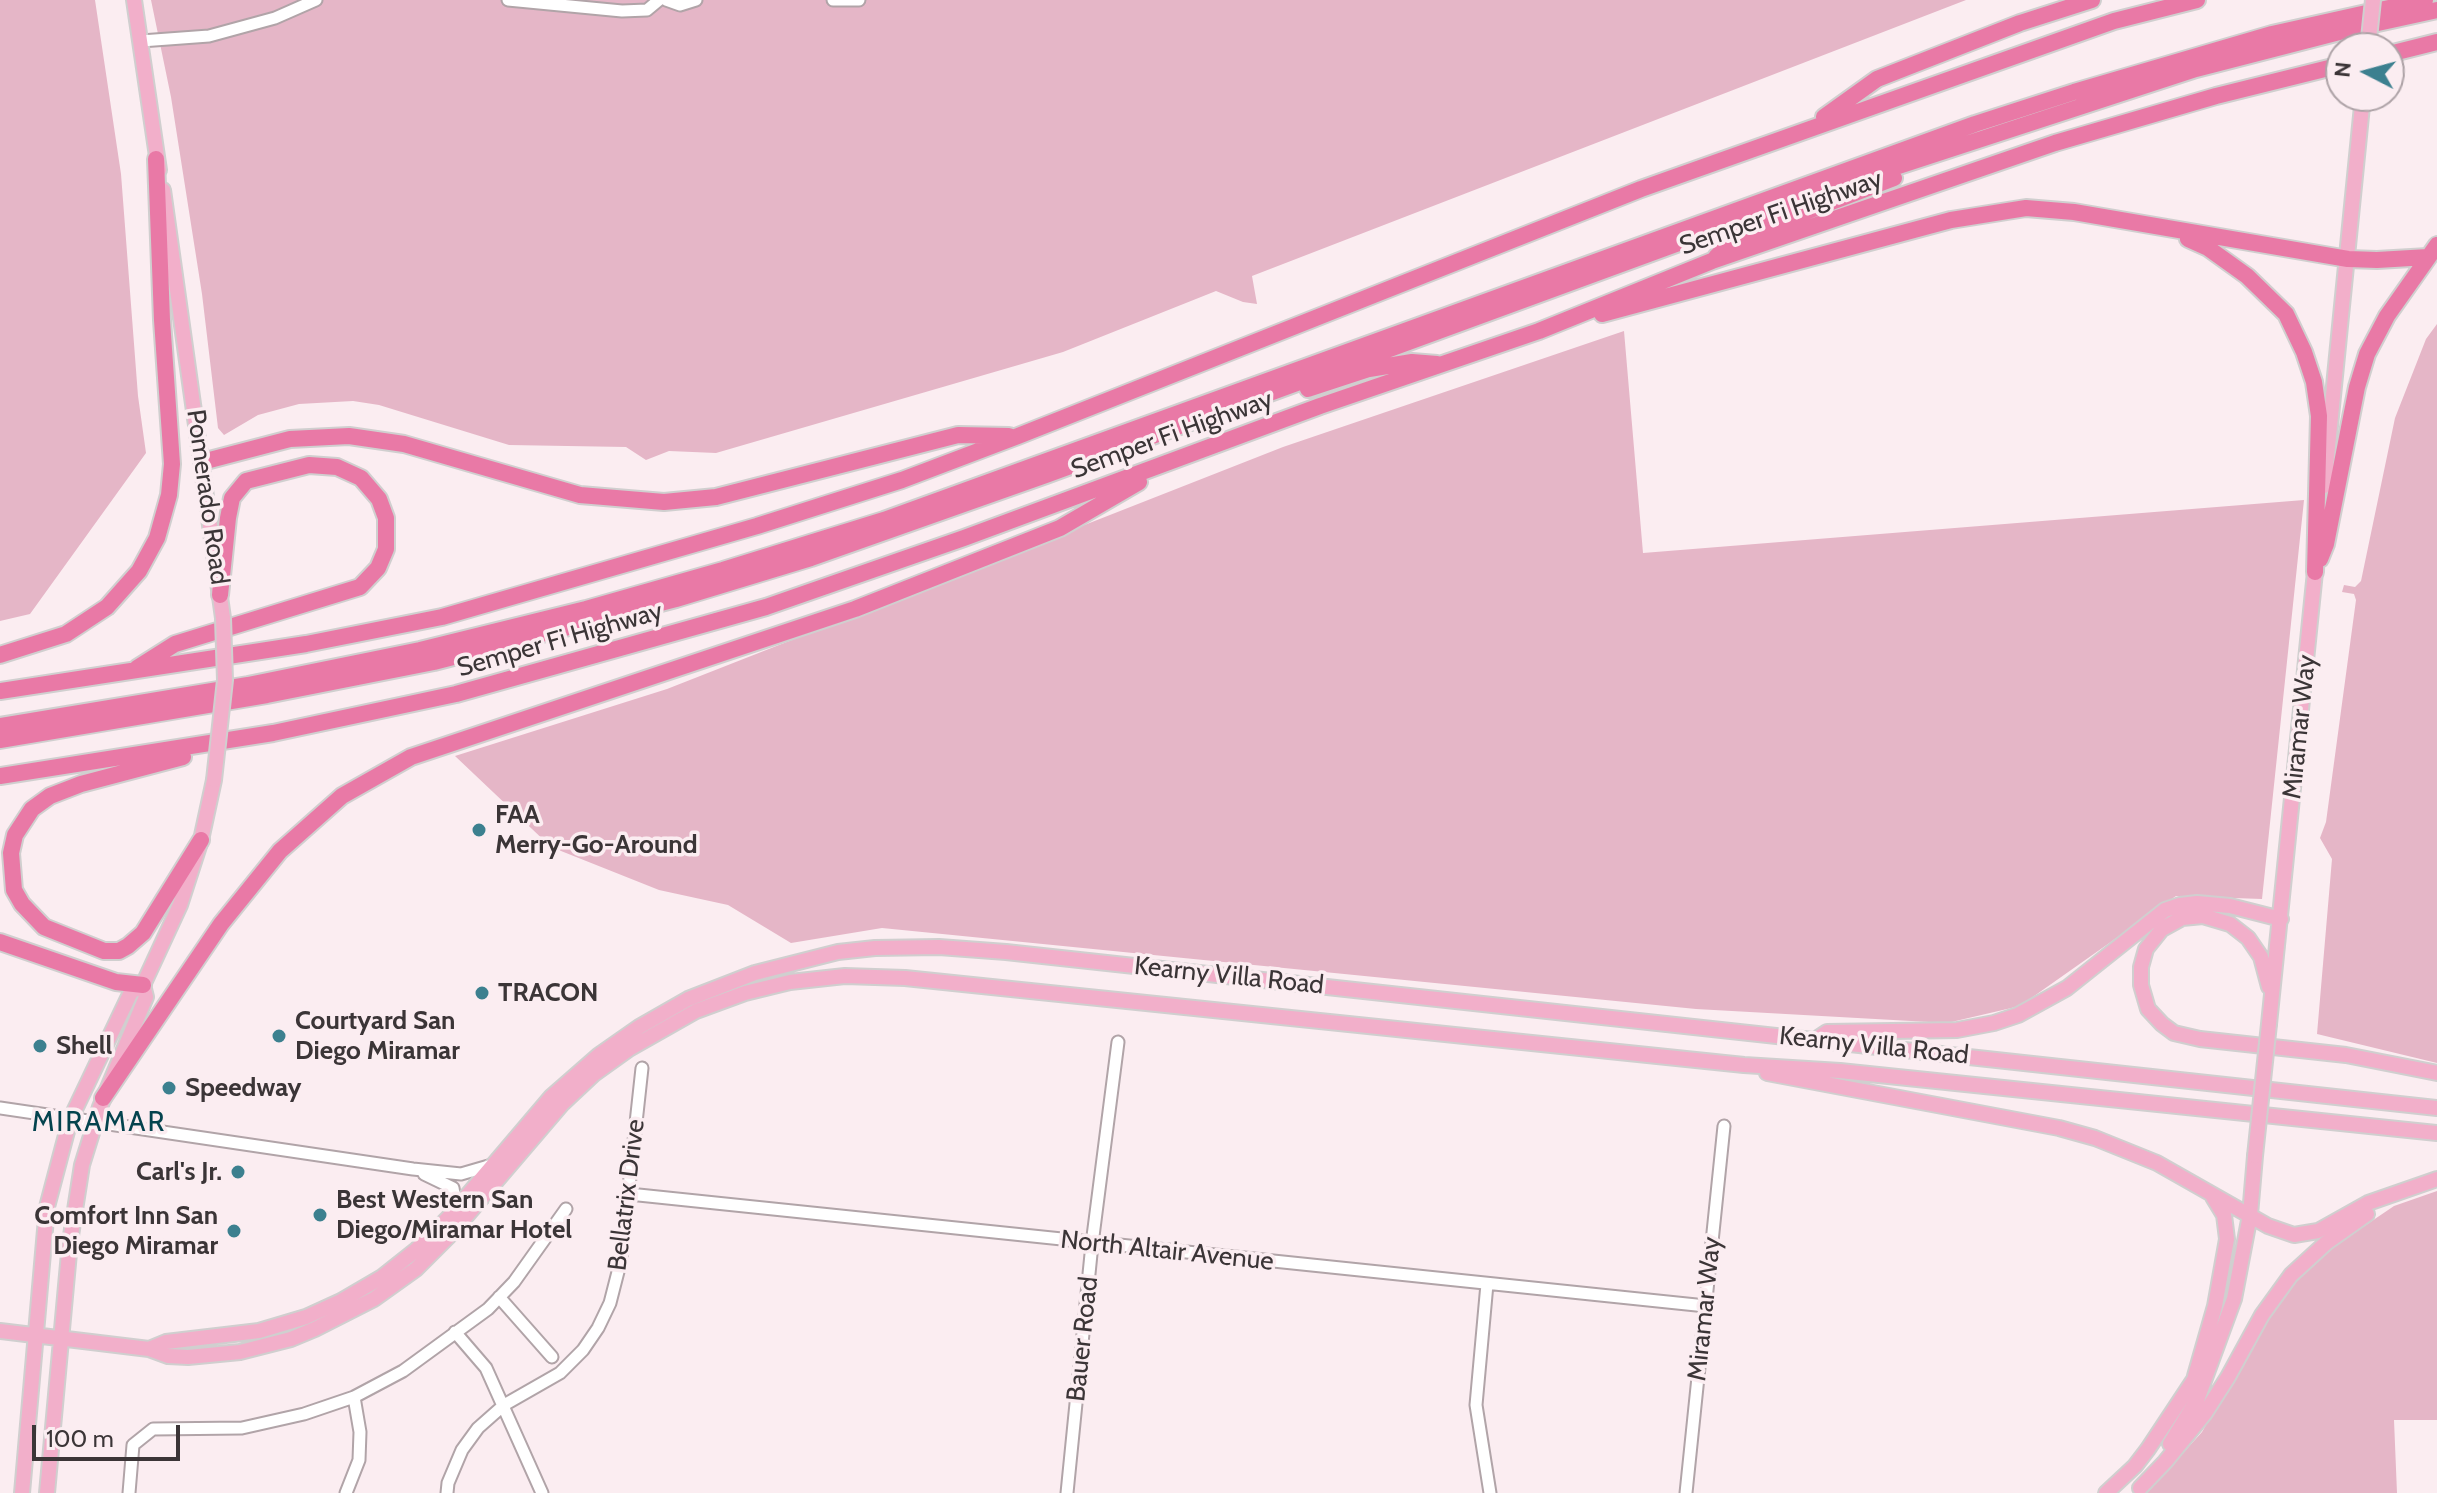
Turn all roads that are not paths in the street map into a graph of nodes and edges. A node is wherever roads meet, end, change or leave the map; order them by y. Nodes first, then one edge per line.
1 (134, 0) edge
2 (316, 0) edge
3 (508, 0) edge
4 (659, 0) edge
5 (666, 0) edge
6 (696, 0) edge
7 (833, 0) edge
8 (859, 0) edge
9 (2092, 0) edge
10 (2197, 0) edge
11 (2373, 0) edge
12 (2425, 0) edge
13 (2437, 10) edge
14 (2370, 32) edge
15 (141, 41) junction
16 (2437, 42) edge
17 (2405, 50) edge
18 (2325, 69) edge
19 (2362, 112) edge
20 (1806, 129) junction
21 (1972, 141) junction
22 (156, 159) junction
23 (2165, 229) junction
24 (2433, 251) edge
25 (2348, 259) junction
26 (1712, 261) junction
27 (1539, 331) junction
28 (1446, 364) junction
29 (1252, 400) junction
30 (1018, 436) junction
31 (1178, 459) junction
32 (202, 462) junction
33 (2315, 572) junction
34 (220, 595) junction
35 (0, 655) edge
36 (129, 673) junction
37 (0, 691) edge
38 (0, 726) edge
39 (273, 733) junction
40 (0, 740) edge
41 (0, 776) edge
42 (201, 840) junction
43 (2203, 916) junction
44 (2281, 919) junction
45 (0, 942) edge
46 (143, 985) junction
47 (2272, 997) junction
48 (1815, 1040) junction
49 (1118, 1042) dead end
50 (1744, 1065) junction
51 (642, 1068) dead end
52 (2437, 1073) edge
53 (103, 1098) junction
54 (0, 1108) edge
55 (2437, 1108) edge
56 (70, 1120) junction
57 (94, 1123) junction
58 (1724, 1126) dead end
59 (2437, 1133) edge
60 (493, 1165) junction
61 (413, 1169) junction
62 (2437, 1179) edge
63 (2208, 1191) junction
64 (2402, 1191) junction
65 (629, 1194) junction
66 (566, 1209) dead end
67 (2250, 1215) junction
68 (449, 1217) junction
69 (1092, 1244) junction
70 (1487, 1284) junction
71 (499, 1297) junction
72 (1706, 1306) junction
73 (0, 1331) edge
74 (455, 1332) junction
75 (36, 1336) junction
76 (60, 1338) junction
77 (149, 1349) junction
78 (2214, 1353) junction
79 (552, 1357) dead end
80 (2195, 1376) junction
81 (354, 1397) junction
82 (504, 1405) junction
83 (2137, 1490) edge
84 (22, 1493) edge
85 (47, 1493) edge
86 (129, 1493) edge
87 (346, 1493) edge
88 (447, 1493) edge
89 (542, 1493) edge
90 (1067, 1493) edge
91 (1490, 1493) edge
92 (1686, 1493) edge
93 (2106, 1493) edge

1 - 15 main road, Pomerado Road
2 - 15 street
3 - 4 street
5 - 6 street
7 - 8 street
9 - 20 highway
10 - 20 highway, Semper Fi Highway
11 - 14 main road, bridge
12 - 38 highway
13 - 21 highway
15 - 22 main road, Pomerado Road
16 - 17 highway
18 - 26 highway, Semper Fi Highway
19 - 25 main road, Miramar Way
20 - 30 highway, Semper Fi Highway
21 - 26 highway
21 - 29 highway
22 - 32 main road, Pomerado Road
22 - 35 highway
23 - 25 highway
23 - 27 highway
23 - 33 highway
24 - 25 highway
24 - 33 highway
25 - 33 main road, Miramar Way
26 - 27 highway, Semper Fi Highway
27 - 28 highway, Semper Fi Highway
28 - 29 highway
28 - 31 highway, Semper Fi Highway
29 - 40 highway
30 - 32 highway
30 - 36 highway, Semper Fi Highway
31 - 39 highway, Semper Fi Highway
31 - 53 highway
32 - 34 main road, Pomerado Road
33 - 44 main road, Miramar Way
34 - 36 highway
34 - 42 main road, Pomerado Road, bridge
36 - 37 highway, Semper Fi Highway
39 - 41 highway, Semper Fi Highway
39 - 42 highway
42 - 46 main road, Pomerado Road
43 - 44 main road
43 - 47 main road
43 - 52 main road
44 - 47 main road, Miramar Way
44 - 48 main road
45 - 46 highway
46 - 53 main road
46 - 56 main road
47 - 67 main road, Miramar Way, bridge
48 - 55 main road, Kearny Villa Road
48 - 60 main road, Kearny Villa Road
49 - 69 street, Bauer Road
50 - 59 main road, Kearny Villa Road
50 - 63 main road
50 - 77 main road, Kearny Villa Road
51 - 65 street, Bellatrix Drive
53 - 57 main road
54 - 56 street
56 - 57 street
56 - 75 main road
57 - 61 street
57 - 76 main road
58 - 72 street, Miramar Way
60 - 61 street
60 - 68 main road, Kearny Villa Road
61 - 68 street
62 - 64 main road
63 - 67 main road
63 - 80 main road
64 - 67 main road
64 - 83 main road
65 - 69 street, North Altair Avenue
65 - 82 street, Bellatrix Drive
66 - 71 street
67 - 78 main road, Miramar Way
68 - 77 main road, Kearny Villa Road
69 - 70 street, North Altair Avenue
69 - 90 street, Bauer Road
70 - 72 street, North Altair Avenue
70 - 91 street
71 - 74 street
71 - 79 street
72 - 92 street, Miramar Way
73 - 75 main road, Kearny Villa Road
74 - 81 street
74 - 82 street
75 - 76 main road, Kearny Villa Road
75 - 84 main road
76 - 77 main road, Kearny Villa Road
76 - 85 main road
78 - 80 main road, Miramar Way
78 - 83 main road, Miramar Way
80 - 93 main road, Miramar Way
81 - 86 street
81 - 87 street
82 - 88 street, Bellatrix Drive
82 - 89 street

